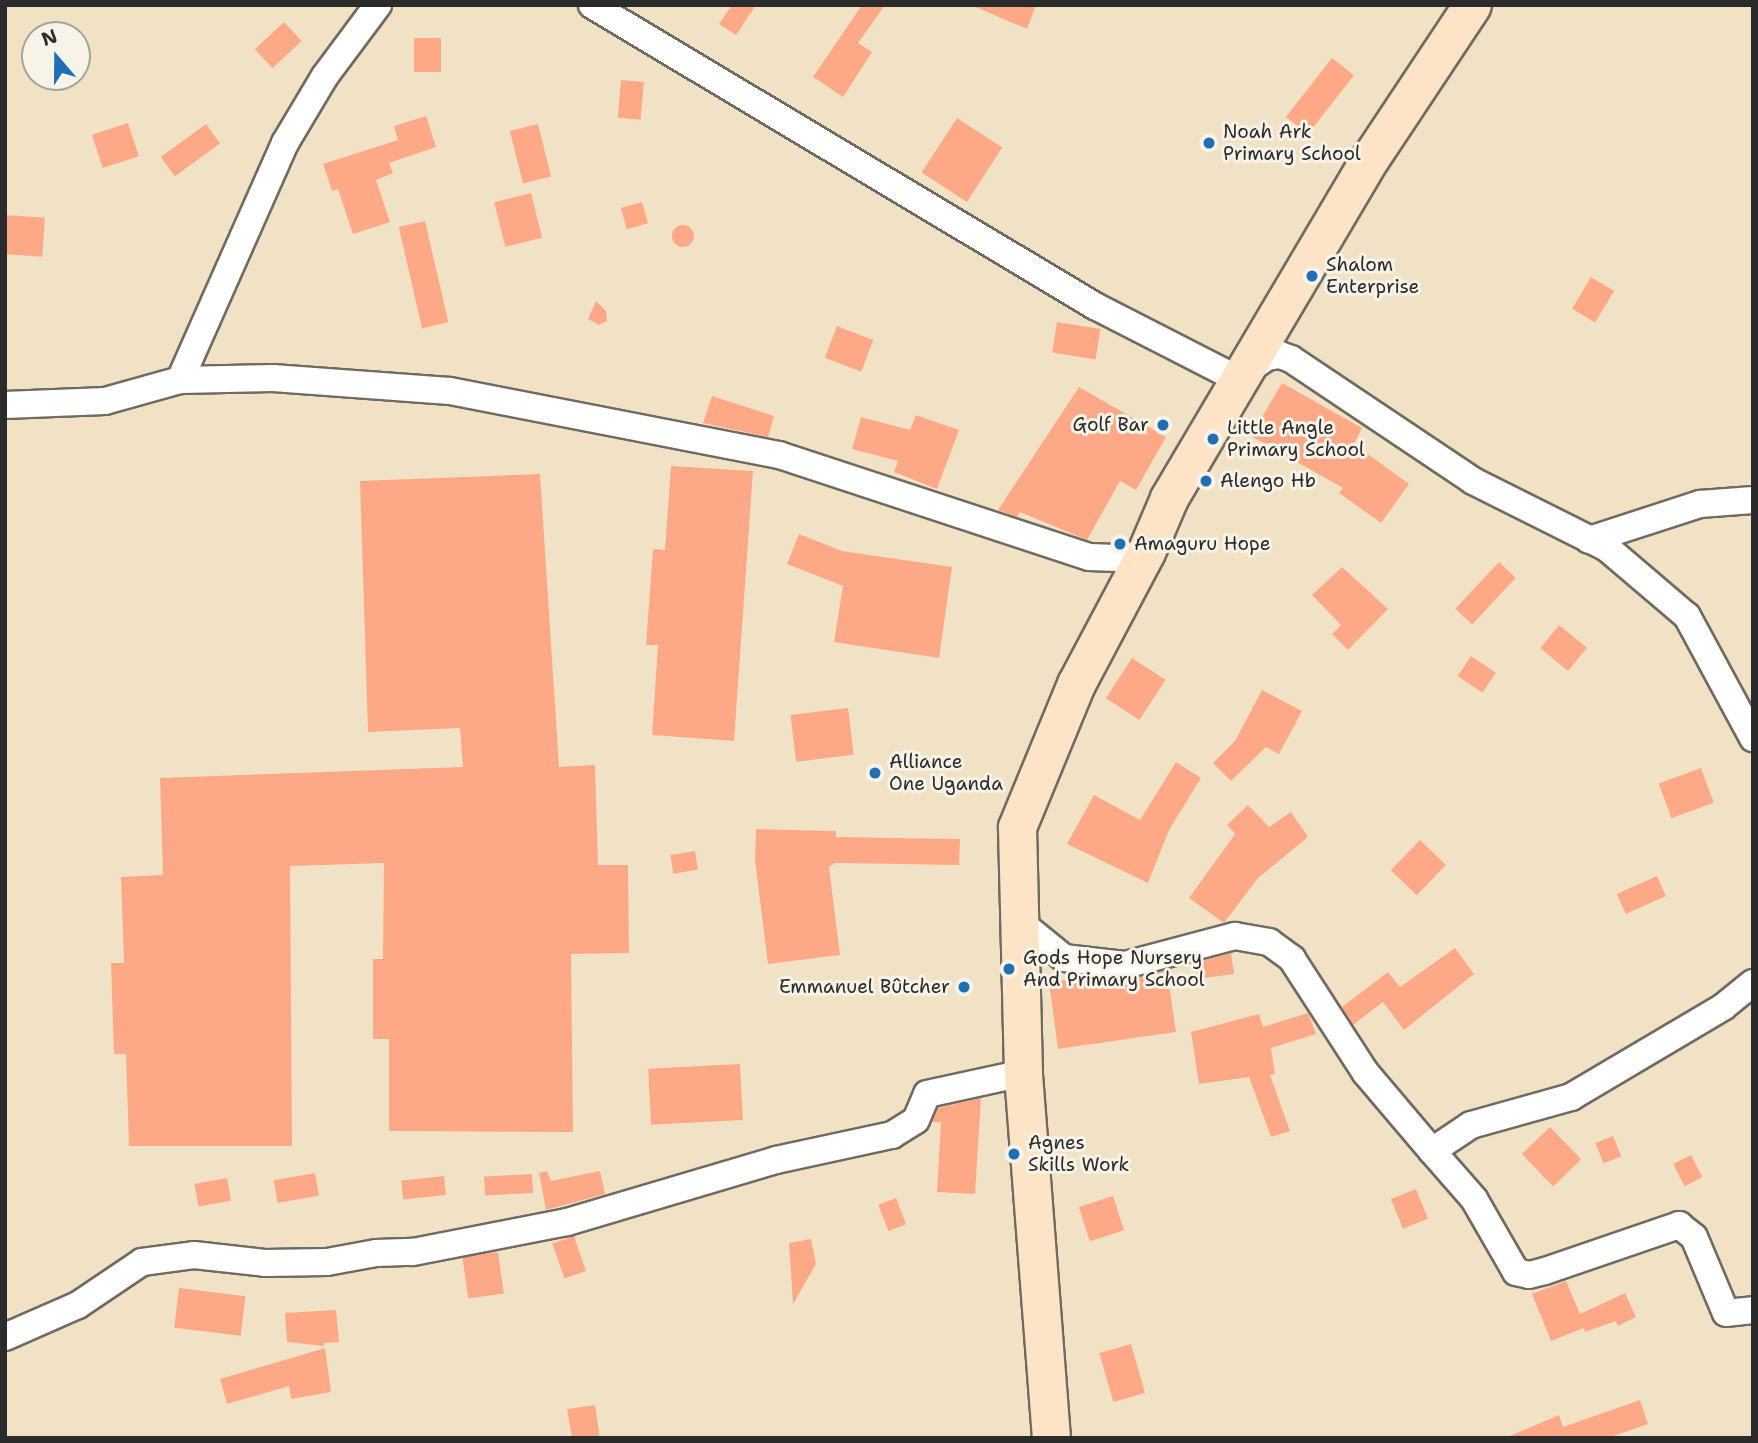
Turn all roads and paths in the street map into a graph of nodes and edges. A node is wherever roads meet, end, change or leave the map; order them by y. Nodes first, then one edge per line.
1 (378, 5) edge
2 (592, 5) edge
3 (1472, 5) edge
4 (1236, 378) junction
5 (180, 380) junction
6 (5, 405) edge
7 (1753, 500) edge
8 (1590, 540) junction
9 (1146, 552) junction
10 (1753, 738) edge
11 (1015, 918) junction
12 (1753, 983) edge
13 (1023, 1073) junction
14 (1432, 1151) junction
15 (1753, 1310) edge
16 (5, 1337) edge
17 (1051, 1438) edge

1 - 5 street
2 - 4 street
3 - 4 street
4 - 8 street
4 - 9 street
5 - 6 street
5 - 9 street
7 - 8 street
8 - 10 street
9 - 11 street
11 - 13 street
11 - 14 street
12 - 14 street
13 - 16 street
13 - 17 street
14 - 15 street

